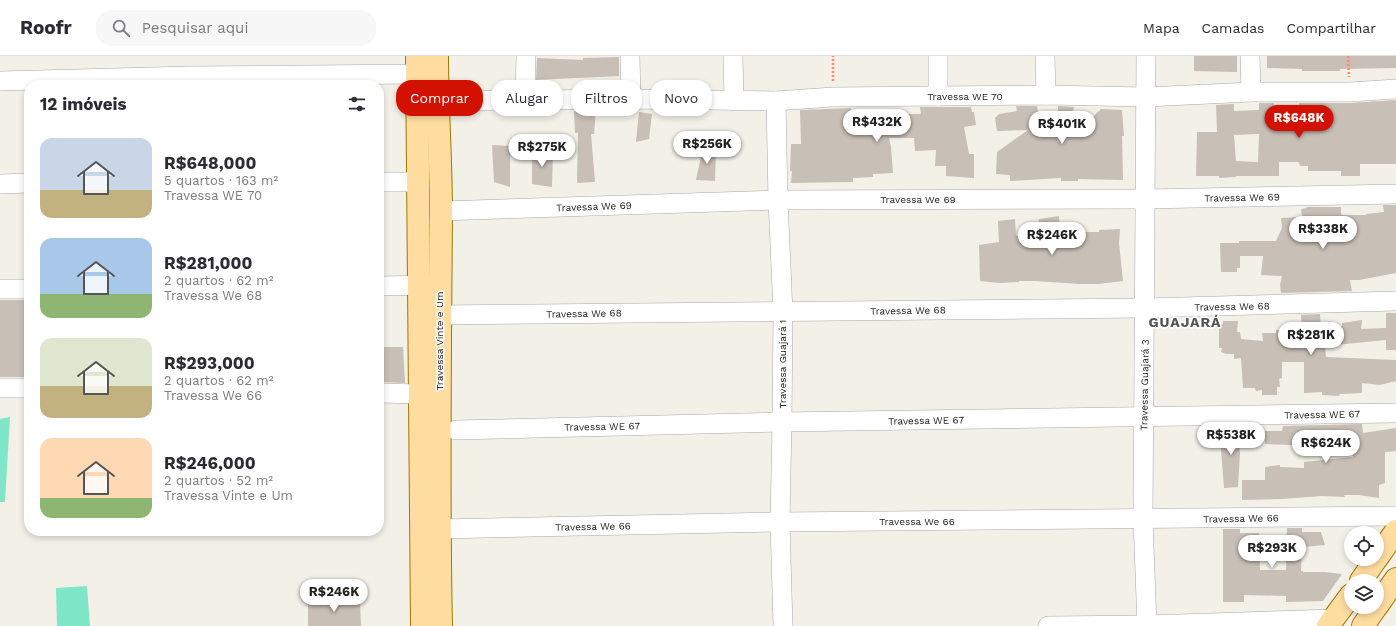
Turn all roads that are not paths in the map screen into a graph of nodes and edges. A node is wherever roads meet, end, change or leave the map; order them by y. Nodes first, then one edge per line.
1 (437, 56) edge
2 (526, 56) edge
3 (630, 56) edge
4 (733, 56) edge
5 (938, 56) edge
6 (1045, 56) edge
7 (1146, 56) edge
8 (1250, 56) edge
9 (417, 65) edge
10 (24, 80) edge
11 (38, 80) edge
12 (437, 80) edge
13 (525, 80) edge
14 (631, 80) edge
15 (0, 81) edge
16 (1396, 89) edge
17 (1251, 92) junction
18 (1046, 95) junction
19 (938, 96) junction
20 (1146, 97) junction
21 (642, 99) edge
22 (734, 101) junction
23 (776, 101) junction
24 (438, 116) edge
25 (384, 182) edge
26 (419, 182) junction
27 (24, 183) edge
28 (0, 184) edge
29 (1396, 194) edge
30 (1146, 199) junction
31 (778, 200) junction
32 (441, 211) junction
33 (430, 242) junction
34 (429, 285) junction
35 (384, 286) edge
36 (0, 289) edge
37 (24, 289) edge
38 (1396, 301) edge
39 (1145, 308) junction
40 (782, 312) junction
41 (430, 314) junction
42 (430, 367) junction
43 (0, 388) edge
44 (24, 388) edge
45 (384, 393) edge
46 (420, 394) junction
47 (1396, 413) edge
48 (1144, 416) junction
49 (782, 422) junction
50 (456, 430) dead end
51 (1396, 516) edge
52 (1143, 519) junction
53 (780, 522) junction
54 (438, 529) junction
55 (1396, 530) edge
56 (1384, 548) edge
57 (1396, 579) edge
58 (1384, 596) edge
59 (1344, 604) edge
60 (1371, 614) edge
61 (1331, 622) edge
62 (1147, 625) edge
63 (422, 626) edge
64 (441, 626) edge
65 (783, 626) edge
66 (1048, 626) edge
67 (1363, 626) edge

1 - 12 main road, Travessa Vinte e Um
2 - 13 street
3 - 14 street
4 - 22 street
5 - 19 street
6 - 18 street
7 - 20 street, Travessa Guajará 3
8 - 17 street
9 - 11 street
9 - 26 main road, Travessa Vinte e Um
10 - 15 street
16 - 17 street, Travessa WE 70
17 - 20 street, Travessa WE 70
18 - 19 street, Travessa WE 70
18 - 20 street, Travessa WE 70
19 - 23 street, Travessa WE 70
20 - 30 street, Travessa Guajará 3
21 - 22 street, Travessa WE 70
22 - 23 street, Travessa WE 70
23 - 31 street, Travessa Guajará 1
24 - 32 main road, Travessa Vinte e Um
25 - 26 street
26 - 33 main road, Travessa Vinte e Um
27 - 28 street
29 - 30 street, Travessa We 69
30 - 31 street, Travessa We 69
30 - 39 street, Travessa Guajará 3
31 - 32 street, Travessa We 69
31 - 40 street, Travessa Guajará 1
32 - 33 main road, Travessa Vinte e Um
33 - 34 main road, Travessa Vinte e Um
34 - 35 street
34 - 41 main road, Travessa Vinte e Um
36 - 37 street
38 - 39 street, Travessa We 68
39 - 40 street, Travessa We 68
39 - 48 street, Travessa Guajará 3
40 - 41 street, Travessa We 68
40 - 49 street, Travessa Guajará 1
41 - 42 main road, Travessa Vinte e Um
42 - 46 main road, Travessa Vinte e Um
42 - 54 main road, Travessa Vinte e Um
43 - 44 street
45 - 46 street
46 - 63 main road, Travessa Vinte e Um
47 - 48 street, Travessa WE 67
48 - 49 street, Travessa WE 67
48 - 52 street, Travessa Guajará 3
49 - 50 street, Travessa WE 67
49 - 53 street, Travessa Guajará 1
51 - 52 street, Travessa We 66
52 - 53 street, Travessa We 66
52 - 62 street, Travessa Guajará 3
53 - 54 street, Travessa We 66
53 - 65 street, Travessa Guajará 1
54 - 64 main road, Travessa Vinte e Um
55 - 56 main road
57 - 58 main road
59 - 61 main road
60 - 67 main road
61 - 62 street
62 - 66 street

